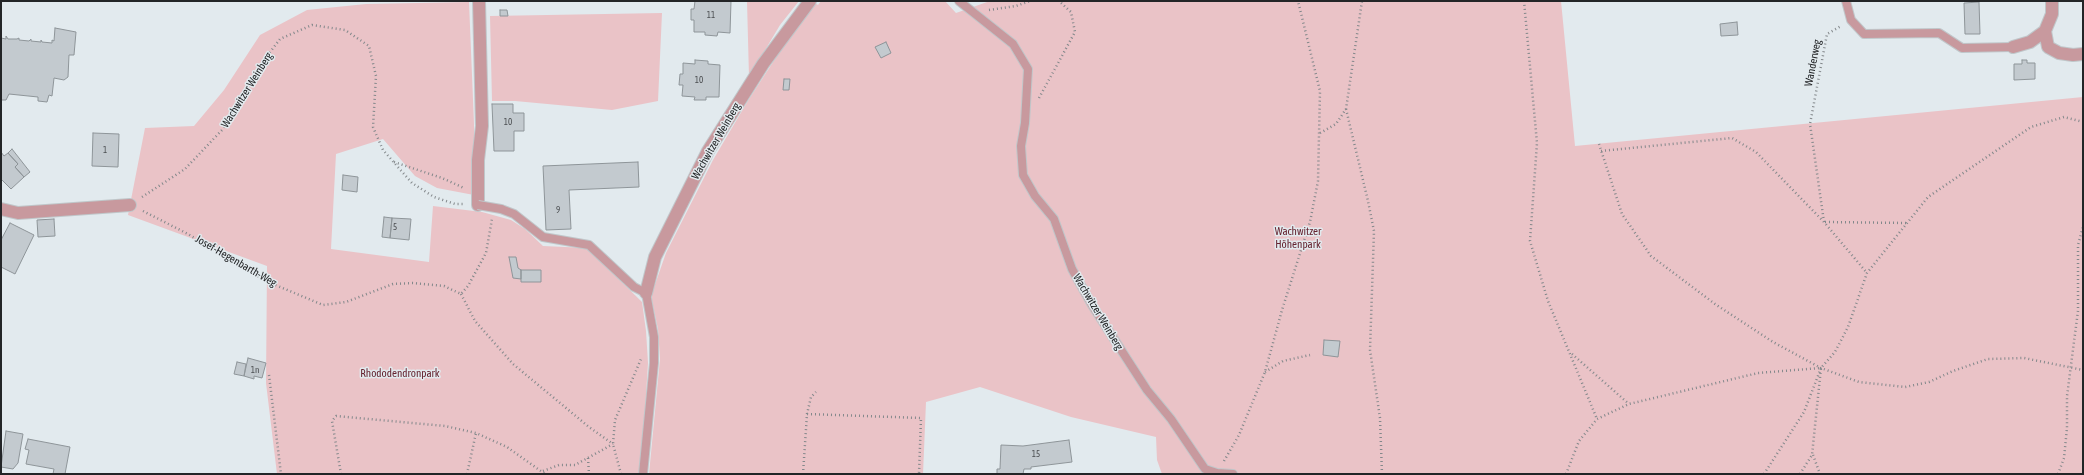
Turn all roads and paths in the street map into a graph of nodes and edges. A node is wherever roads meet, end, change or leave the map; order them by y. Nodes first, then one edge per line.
1 (479, 1) edge
2 (810, 1) edge
3 (959, 1) edge
4 (1030, 1) edge
5 (1059, 1) edge
6 (1298, 1) edge
7 (1362, 1) edge
8 (1524, 1) edge
9 (1846, 1) edge
10 (2052, 1) edge
11 (972, 13) junction
12 (1852, 20) junction
13 (2045, 31) junction
14 (2013, 47) joint
15 (2083, 54) edge
16 (1346, 109) junction
17 (2083, 122) edge
18 (1025, 123) junction
19 (1320, 133) junction
20 (1599, 144) dead end
21 (1601, 151) junction
22 (393, 162) junction
23 (478, 199) junction
24 (130, 205) junction
25 (1, 209) edge
26 (492, 214) dead end
27 (1824, 222) junction
28 (1908, 222) junction
29 (2083, 227) edge
30 (1867, 273) junction
31 (646, 293) junction
32 (461, 294) junction
33 (1571, 354) junction
34 (1310, 355) dead end
35 (642, 357) dead end
36 (1821, 368) junction
37 (2070, 368) junction
38 (2083, 370) edge
39 (1265, 372) junction
40 (269, 376) dead end
41 (816, 392) dead end
42 (1629, 404) junction
43 (807, 414) junction
44 (1597, 419) junction
45 (476, 433) junction
46 (613, 444) junction
47 (1812, 455) junction
48 (588, 458) junction
49 (543, 471) junction
50 (1217, 473) edge
51 (281, 474) edge
52 (341, 474) edge
53 (467, 474) edge
54 (545, 474) edge
55 (589, 474) edge
56 (621, 474) edge
57 (643, 474) edge
58 (803, 474) edge
59 (919, 474) edge
60 (1233, 474) edge
61 (1382, 474) edge
62 (1566, 474) edge
63 (1764, 474) edge
64 (1800, 474) edge
65 (1820, 474) edge
66 (2058, 474) edge

1 - 23 street
2 - 31 street, Wachwitzer Weinberg
3 - 11 lane, Wachwitzer Weinberg
4 - 11 path
5 - 18 path
6 - 19 path
7 - 16 path
8 - 33 path
9 - 12 lane
10 - 13 street
11 - 18 lane, Wachwitzer Weinberg
12 - 14 lane
12 - 27 path, Wanderweg
13 - 14 street
13 - 15 street
16 - 19 path
16 - 61 path
17 - 28 path
18 - 50 lane, Wachwitzer Weinberg
19 - 39 path
20 - 21 path
21 - 27 path
21 - 36 path
22 - 23 path
22 - 23 path, Wachwitzer Weinberg
22 - 24 path, Wachwitzer Weinberg
23 - 31 lane, bridge
24 - 25 street
24 - 32 path, Josef-Hegenbarth-Weg
26 - 32 path
27 - 28 path
27 - 30 path
28 - 30 path
29 - 37 path
30 - 36 path
31 - 57 lane, Wachwitzer Weinberg
32 - 46 path
33 - 42 path
33 - 44 path
34 - 39 path
35 - 46 path
36 - 37 path
36 - 42 path
36 - 47 path
36 - 63 path
37 - 38 path
37 - 66 path
39 - 50 path
40 - 51 path
41 - 43 path
42 - 44 path
43 - 58 path
43 - 59 path
44 - 62 path
45 - 49 path
45 - 52 path
45 - 53 path
46 - 48 path
46 - 56 path
47 - 64 path
47 - 65 path
48 - 49 path
48 - 55 path
49 - 54 path
50 - 60 lane, Wachwitzer Weinberg

